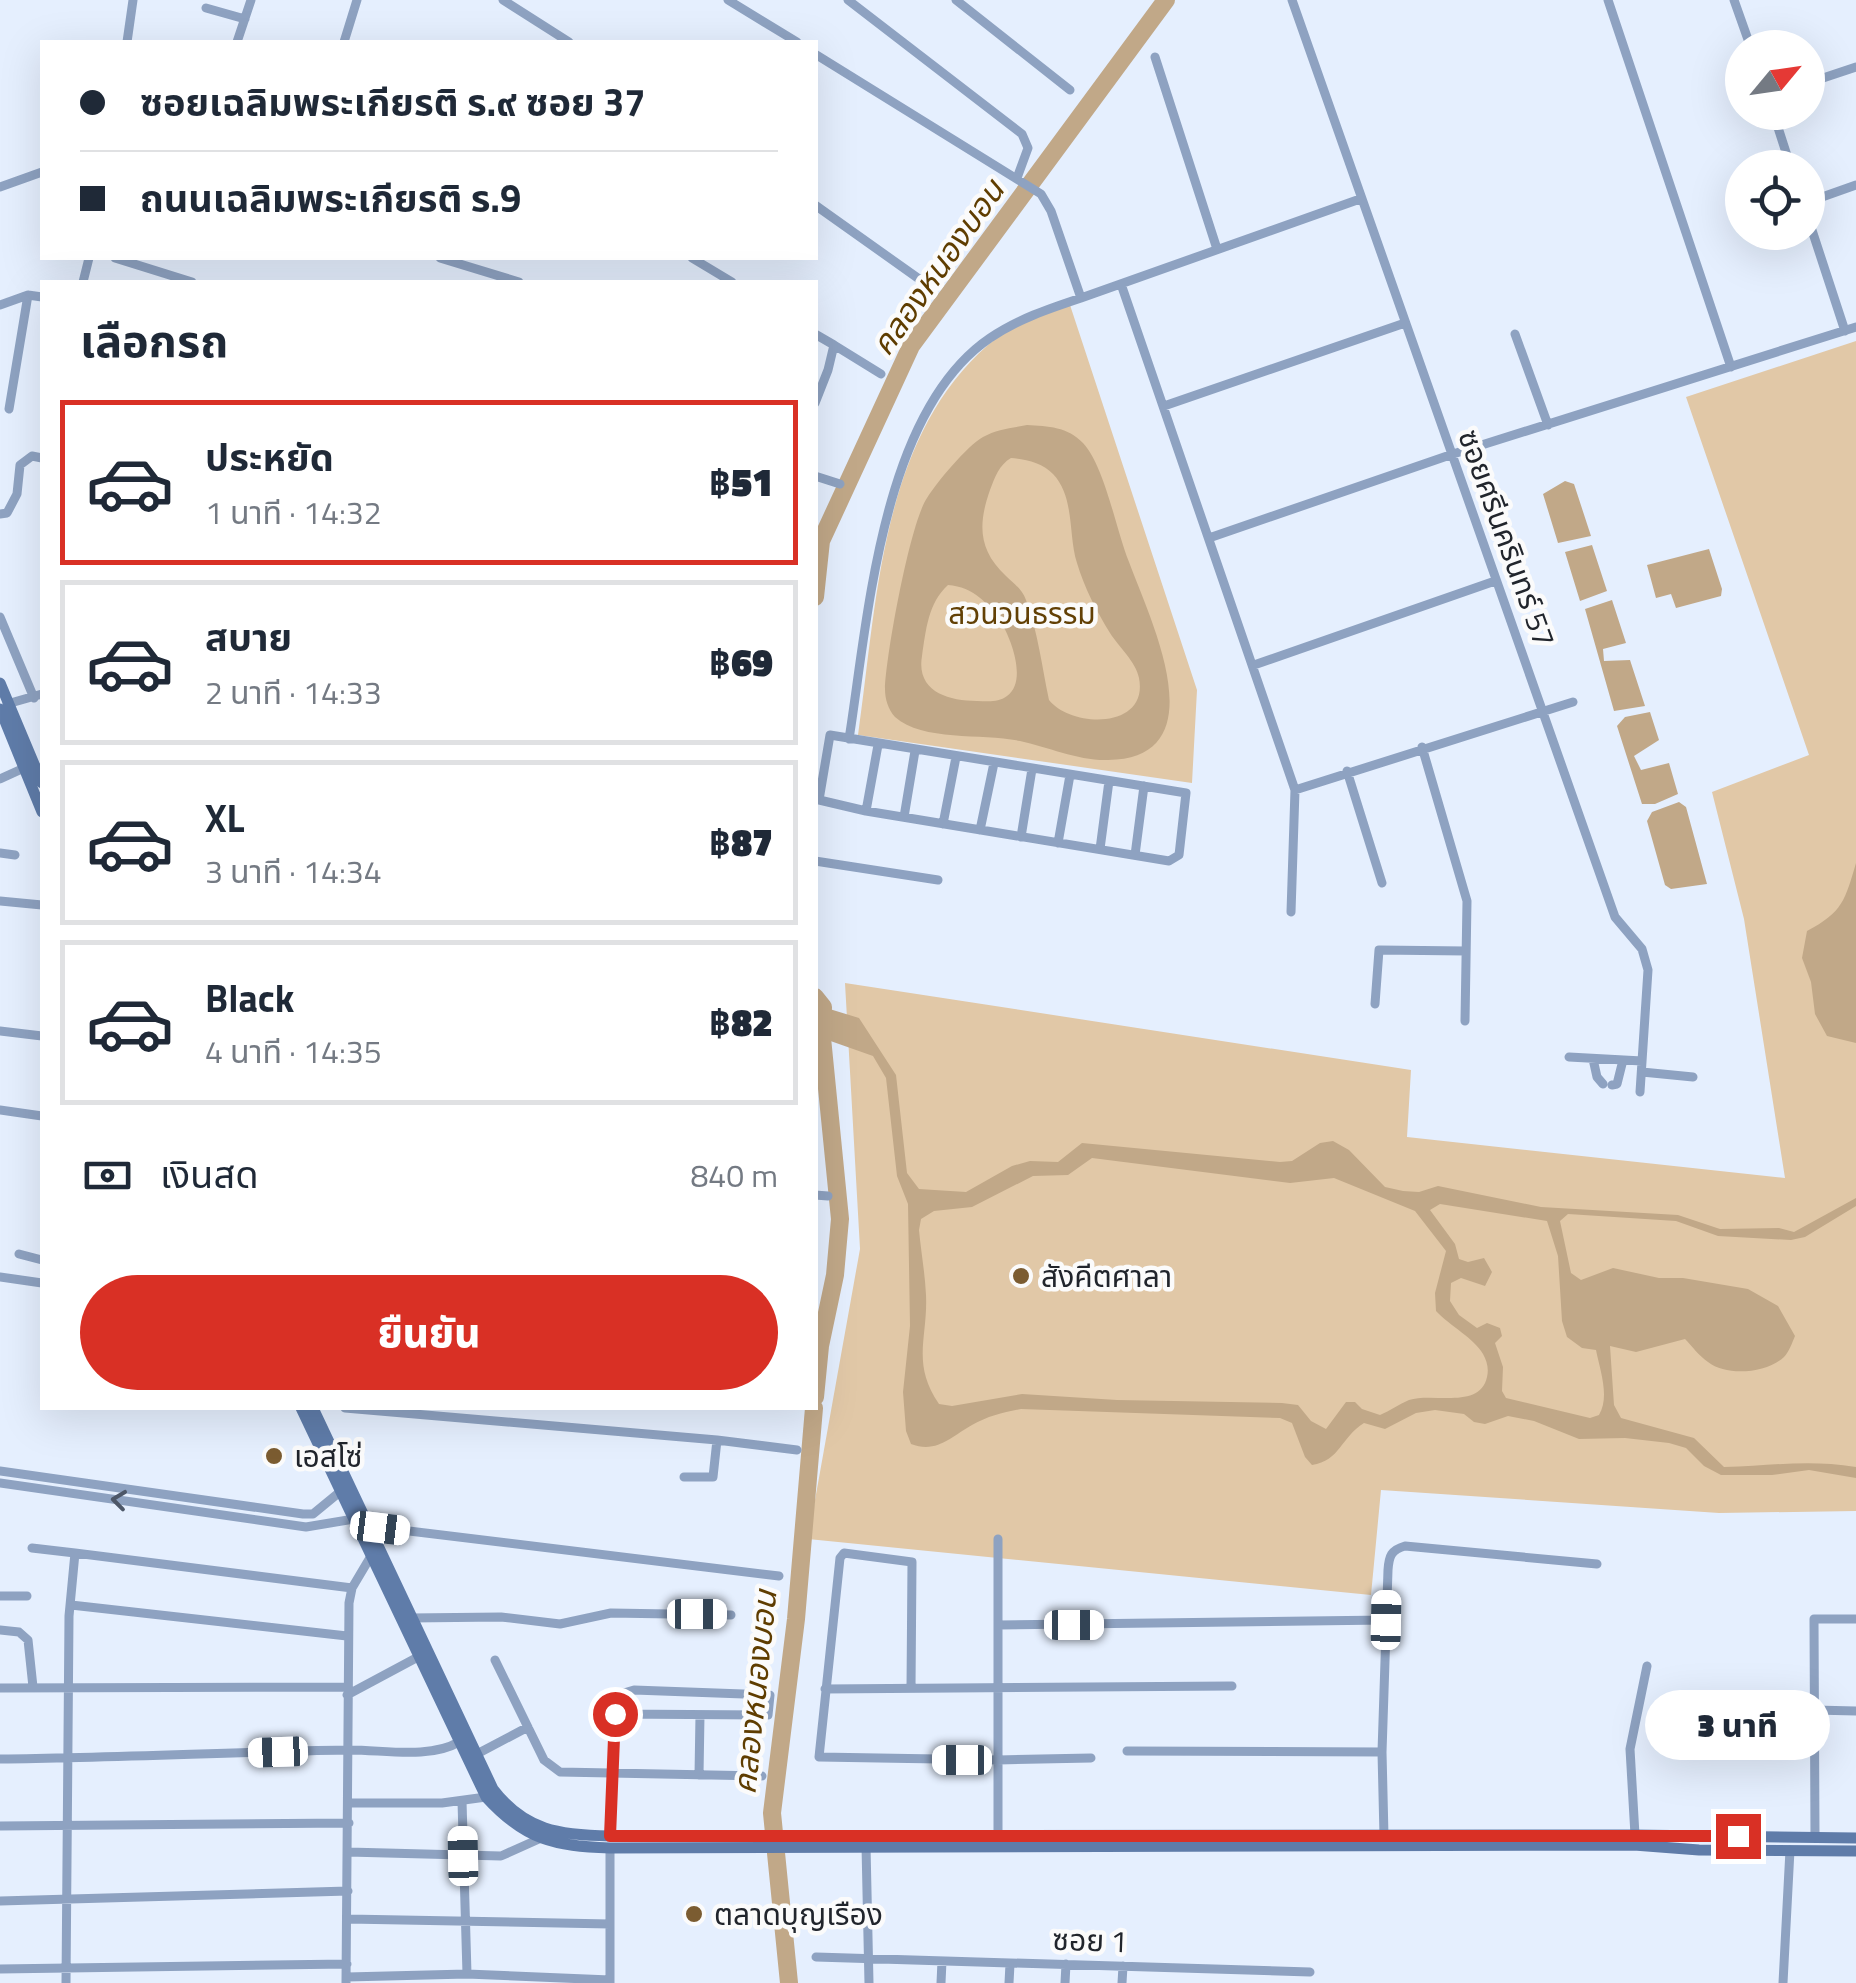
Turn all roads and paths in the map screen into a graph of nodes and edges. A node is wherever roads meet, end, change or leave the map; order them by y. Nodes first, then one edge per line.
1 (133, 0) edge
2 (252, 0) edge
3 (357, 0) edge
4 (503, 0) edge
5 (728, 0) edge
6 (848, 0) edge
7 (956, 0) edge
8 (1292, 0) edge
9 (1608, 0) edge
10 (1734, 0) edge
11 (206, 8) dead end
12 (245, 18) junction
13 (1744, 30) edge
14 (126, 40) edge
15 (239, 40) edge
16 (345, 40) edge
17 (566, 40) edge
18 (794, 40) edge
19 (818, 56) edge
20 (1155, 57) dead end
21 (1856, 67) edge
22 (1825, 77) edge
23 (1070, 90) dead end
24 (40, 173) edge
25 (1016, 178) junction
26 (1856, 185) edge
27 (0, 187) edge
28 (1825, 196) edge
29 (1360, 199) junction
30 (818, 208) edge
31 (1217, 249) junction
32 (1820, 250) edge
33 (120, 260) edge
34 (446, 260) edge
35 (695, 260) edge
36 (186, 280) edge
37 (512, 280) edge
38 (729, 280) edge
39 (1120, 284) junction
40 (929, 286) dead end
41 (28, 295) junction
42 (40, 297) edge
43 (1080, 298) junction
44 (0, 305) edge
45 (1405, 323) junction
46 (1850, 329) edge
47 (1516, 334) dead end
48 (818, 336) edge
49 (834, 345) junction
50 (1731, 367) junction
51 (818, 368) edge
52 (828, 370) junction
53 (882, 374) dead end
54 (818, 396) edge
55 (1164, 406) junction
56 (8, 409) dead end
57 (1548, 424) junction
58 (1450, 456) junction
59 (40, 458) edge
60 (818, 477) edge
61 (840, 484) dead end
62 (0, 514) edge
63 (1209, 538) junction
64 (1495, 580) junction
65 (0, 617) edge
66 (1254, 664) junction
67 (0, 682) edge
68 (38, 696) edge
69 (1573, 702) dead end
70 (3, 706) edge
71 (1542, 710) junction
72 (849, 740) junction
73 (13, 742) junction
74 (878, 745) junction
75 (1422, 747) junction
76 (0, 749) edge
77 (915, 751) junction
78 (956, 757) junction
79 (994, 763) junction
80 (34, 768) edge
81 (1032, 769) junction
82 (1347, 771) junction
83 (1070, 775) junction
84 (0, 779) edge
85 (1108, 781) junction
86 (1144, 786) junction
87 (1296, 790) junction
88 (818, 794) edge
89 (818, 799) edge
90 (40, 801) edge
91 (866, 811) junction
92 (904, 817) junction
93 (944, 824) junction
94 (980, 830) junction
95 (1021, 836) junction
96 (1058, 842) junction
97 (1100, 850) junction
98 (0, 854) edge
99 (16, 855) dead end
100 (1135, 856) junction
101 (818, 860) edge
102 (938, 880) dead end
103 (1382, 883) dead end
104 (0, 901) edge
105 (40, 906) edge
106 (1291, 912) dead end
107 (1466, 951) junction
108 (1375, 1004) dead end
109 (1465, 1021) dead end
110 (0, 1031) edge
111 (40, 1036) edge
112 (1569, 1057) dead end
113 (1593, 1058) junction
114 (1624, 1060) junction
115 (1642, 1066) junction
116 (1693, 1078) dead end
117 (1640, 1092) dead end
118 (0, 1110) edge
119 (40, 1116) edge
120 (818, 1195) edge
121 (828, 1196) dead end
122 (20, 1254) dead end
123 (40, 1259) edge
124 (0, 1277) edge
125 (40, 1283) edge
126 (302, 1410) edge
127 (315, 1410) edge
128 (368, 1410) edge
129 (717, 1440) junction
130 (797, 1450) dead end
131 (0, 1471) edge
132 (48, 1478) junction
133 (684, 1478) dead end
134 (0, 1483) edge
135 (47, 1491) junction
136 (341, 1492) junction
137 (220, 1509) junction
138 (312, 1514) junction
139 (354, 1519) junction
140 (368, 1526) junction
141 (314, 1527) junction
142 (998, 1539) dead end
143 (32, 1548) dead end
144 (75, 1553) junction
145 (371, 1556) junction
146 (1596, 1564) dead end
147 (779, 1576) dead end
148 (352, 1588) junction
149 (0, 1596) edge
150 (27, 1596) dead end
151 (71, 1605) junction
152 (731, 1615) dead end
153 (410, 1618) junction
154 (1856, 1619) edge
155 (1386, 1620) junction
156 (998, 1625) junction
157 (0, 1630) edge
158 (347, 1636) junction
159 (418, 1657) junction
160 (494, 1660) dead end
161 (1647, 1666) dead end
162 (68, 1686) junction
163 (1232, 1686) dead end
164 (34, 1687) junction
165 (0, 1688) edge
166 (910, 1688) junction
167 (825, 1689) junction
168 (998, 1690) junction
169 (347, 1691) junction
170 (1814, 1710) junction
171 (1856, 1711) edge
172 (615, 1714) junction
173 (700, 1715) junction
174 (528, 1727) junction
175 (458, 1742) junction
176 (348, 1750) junction
177 (1127, 1751) dead end
178 (1382, 1752) junction
179 (475, 1755) junction
180 (67, 1758) junction
181 (1091, 1758) dead end
182 (0, 1759) edge
183 (998, 1760) junction
184 (612, 1773) junction
185 (699, 1775) junction
186 (762, 1776) dead end
187 (486, 1797) junction
188 (462, 1801) junction
189 (348, 1803) junction
190 (349, 1823) junction
191 (67, 1824) junction
192 (0, 1826) edge
193 (998, 1835) junction
194 (1635, 1835) junction
195 (1384, 1836) junction
196 (1815, 1837) junction
197 (1856, 1838) edge
198 (540, 1839) junction
199 (766, 1841) junction
200 (610, 1842) junction
201 (866, 1846) junction
202 (1790, 1850) junction
203 (1856, 1851) edge
204 (348, 1852) junction
205 (463, 1856) junction
206 (348, 1891) junction
207 (67, 1898) junction
208 (0, 1901) edge
209 (348, 1920) junction
210 (468, 1920) junction
211 (610, 1924) junction
212 (816, 1957) dead end
213 (868, 1958) junction
214 (942, 1961) junction
215 (347, 1964) junction
216 (1010, 1964) junction
217 (1066, 1964) junction
218 (66, 1966) junction
219 (1123, 1966) junction
220 (1182, 1968) junction
221 (0, 1969) edge
222 (1241, 1970) junction
223 (1310, 1972) dead end
224 (467, 1974) junction
225 (1294, 1977) edge
226 (347, 1980) edge
227 (610, 1981) edge
228 (66, 1983) edge
229 (868, 1983) edge
230 (941, 1983) edge
231 (1009, 1983) edge
232 (1065, 1983) edge
233 (1122, 1983) edge
234 (1181, 1983) edge
235 (1240, 1983) edge
236 (1783, 1983) edge

1 - 14 street
2 - 12 street
3 - 16 street
4 - 17 street
5 - 18 street
6 - 25 street
7 - 23 street
8 - 29 street, ซอยศรีนครินทร์ 57
9 - 50 street
10 - 13 street
11 - 12 street
12 - 15 street
19 - 25 street
20 - 31 street
21 - 22 street
24 - 27 street
25 - 43 street
26 - 28 street
29 - 31 street
29 - 45 street, ซอยศรีนครินทร์ 57
30 - 40 street
31 - 39 street
32 - 46 street
33 - 36 street
34 - 37 street
35 - 38 street
39 - 43 street
39 - 55 street
41 - 42 street
41 - 44 street
41 - 56 street
43 - 72 street
45 - 55 street
45 - 58 street, ซอยศรีนครินทร์ 57
46 - 50 street
47 - 57 street
48 - 49 street
49 - 52 street
49 - 53 street
50 - 57 street
51 - 52 street
52 - 54 street
55 - 63 street
57 - 58 street
58 - 63 street
58 - 64 street, ซอยศรีนครินทร์ 57
59 - 62 street
60 - 61 street
63 - 66 street
64 - 66 street
64 - 71 street, ซอยศรีนครินทร์ 57
65 - 68 street
66 - 87 street
67 - 70 main road
68 - 70 street
69 - 71 street
70 - 73 main road
70 - 80 main road
71 - 75 street
71 - 115 street, ซอยศรีนครินทร์ 57
72 - 74 street
72 - 88 street
73 - 76 street
73 - 80 main road
74 - 77 street
74 - 91 street
75 - 82 street
75 - 107 street
77 - 78 street
77 - 92 street
78 - 79 street
78 - 93 street
79 - 81 street
79 - 94 street
80 - 84 street
80 - 90 main road
81 - 83 street
81 - 95 street
82 - 87 street
82 - 103 street
83 - 85 street
83 - 96 street
85 - 86 street
85 - 97 street
86 - 100 street
86 - 100 street
87 - 106 street
89 - 91 street
91 - 92 street
92 - 93 street
93 - 94 street
94 - 95 street
95 - 96 street
96 - 97 street
97 - 100 street
98 - 99 street
101 - 102 street
104 - 105 street
107 - 108 street
107 - 109 street
110 - 111 street
112 - 113 street
113 - 114 street
113 - 114 street
114 - 115 street
115 - 116 street
115 - 117 street, ซอยศรีนครินทร์ 57
118 - 119 street
120 - 121 street
122 - 123 street
124 - 125 street
126 - 136 main road
127 - 140 main road
128 - 129 street
129 - 130 street
129 - 133 street
131 - 132 street
132 - 135 street
132 - 137 street
134 - 135 street
137 -> 135 street
136 - 138 street
136 - 139 main road
137 - 138 street
137 - 141 street
138 - 141 street
139 - 141 street
139 - 145 main road
140 - 147 street
140 - 153 main road
142 - 156 street
143 - 144 street
144 - 148 street
144 - 151 street
145 - 148 street
145 - 159 main road
146 - 155 street
148 - 158 street
149 - 150 street
151 - 158 street
151 - 162 street
152 - 153 street
153 - 179 main road
154 - 170 street
155 - 156 street
155 - 178 street
156 - 168 street
157 - 164 street
158 - 169 street
159 - 169 street
159 - 175 main road
160 - 174 street
161 - 194 street
162 - 164 street
162 - 169 street
162 - 180 street
163 - 168 street
164 - 165 street
166 - 167 street
166 - 167 street
166 - 168 street
167 - 183 street
168 - 183 street
169 - 176 street
170 - 171 street
170 - 196 street
172 - 173 street
172 - 173 street
172 - 184 street
173 - 185 street
174 - 179 street
174 - 184 street
175 - 176 street
175 - 187 main road
176 - 180 street
176 - 189 street
177 - 178 street
178 - 195 street
179 - 200 main road
180 - 182 street
180 - 191 street
181 - 183 street
183 - 193 street
184 - 185 street
184 - 200 street
185 - 186 street
187 - 188 street
187 - 198 main road
188 - 189 street
188 - 205 street
189 - 190 street
190 - 191 street
190 - 204 street
191 - 192 street
191 - 207 street
193 - 195 main road
193 - 199 main road
194 - 195 main road
194 - 196 main road
196 - 197 main road
198 - 200 main road
198 - 205 street
199 - 200 main road
199 - 201 main road
200 - 211 street
201 - 202 main road
201 - 213 street
202 - 203 main road
202 - 236 street
204 - 205 street
204 - 206 street
205 - 210 street
206 - 207 street
206 - 209 street
207 - 208 street
207 - 218 street
209 - 210 street
209 - 215 street
210 - 211 street
210 - 224 street
211 - 227 street
212 - 213 street, ซอย 1
213 - 214 street, ซอย 1
213 - 229 street
214 - 216 street, ซอย 1
214 - 230 street
215 - 218 street
215 - 226 street
216 - 217 street, ซอย 1
216 - 231 street
217 - 219 street, ซอย 1
217 - 232 street
218 - 221 street
218 - 228 street
219 - 220 street, ซอย 1
219 - 233 street
220 - 222 street, ซอย 1
220 - 234 street
222 - 225 street, ซอย 1
222 - 235 street
223 - 225 street, ซอย 1
224 - 226 street
224 - 227 street

